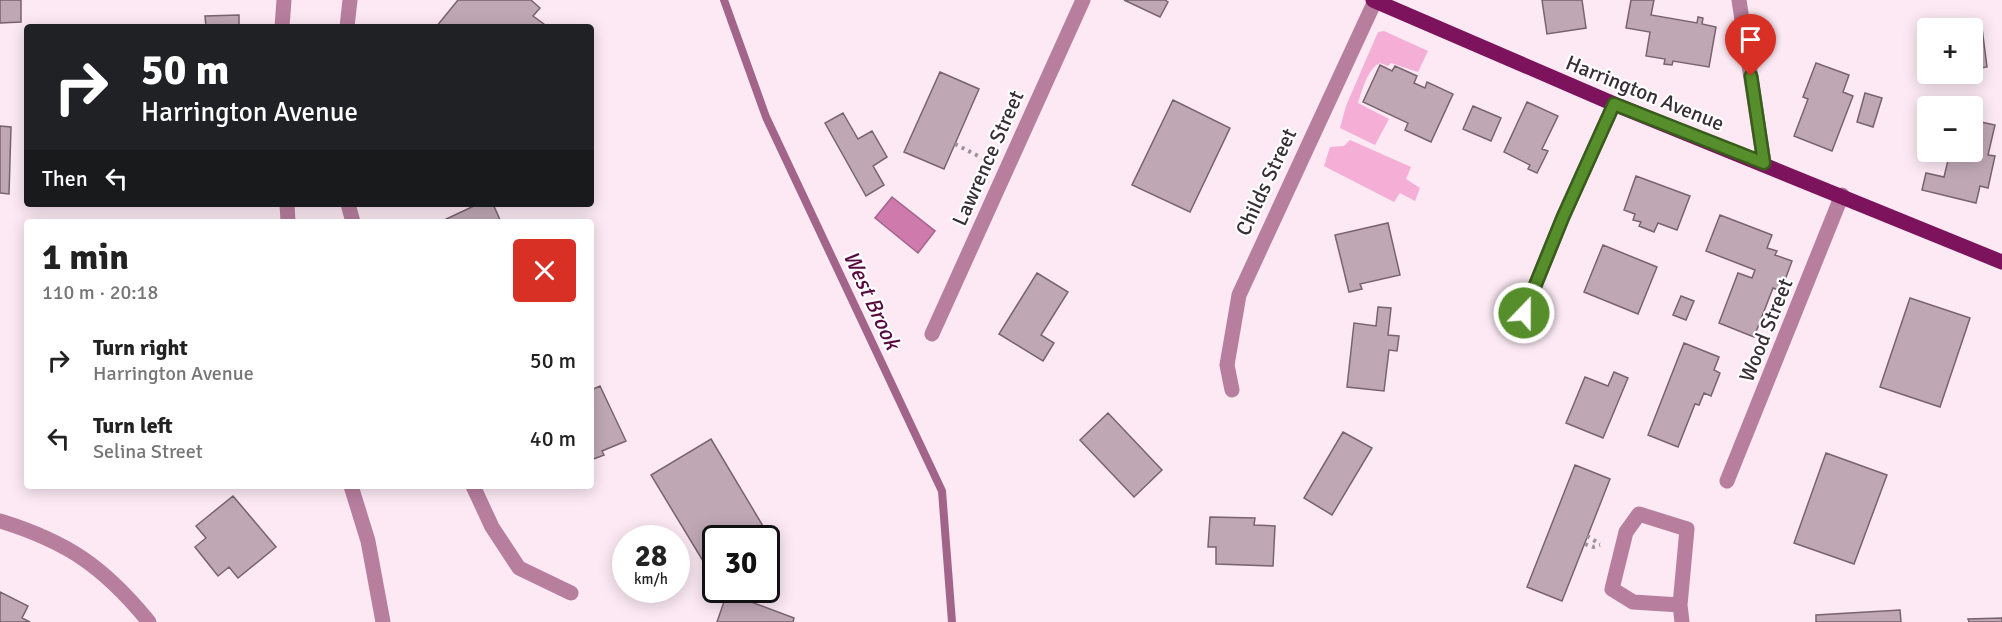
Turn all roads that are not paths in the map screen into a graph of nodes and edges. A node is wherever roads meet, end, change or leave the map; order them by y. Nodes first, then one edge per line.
1 (284, 0) edge
2 (350, 0) edge
3 (1083, 0) edge
4 (1374, 0) edge
5 (1739, 0) edge
6 (282, 24) edge
7 (347, 24) edge
8 (1614, 104) junction
9 (1764, 163) junction
10 (1842, 195) junction
11 (2002, 261) edge
12 (1524, 313) dead end
13 (932, 334) dead end
14 (1232, 390) dead end
15 (1727, 481) dead end
16 (352, 489) edge
17 (474, 489) edge
18 (0, 521) edge
19 (571, 593) dead end
20 (1680, 605) junction
21 (149, 622) edge
22 (383, 622) edge
23 (1682, 622) edge

1 - 6 street
2 - 7 street
3 - 13 street, Lawrence Street
4 - 8 main road, Harrington Avenue
4 - 14 street, Childs Street
5 - 9 street
8 - 9 main road, Harrington Avenue
8 - 12 street
9 - 10 main road, Harrington Avenue
10 - 11 main road, Harrington Avenue
10 - 15 street, Wood Street
16 - 22 street
17 - 19 street
18 - 21 street
20 - 20 street
20 - 23 street

